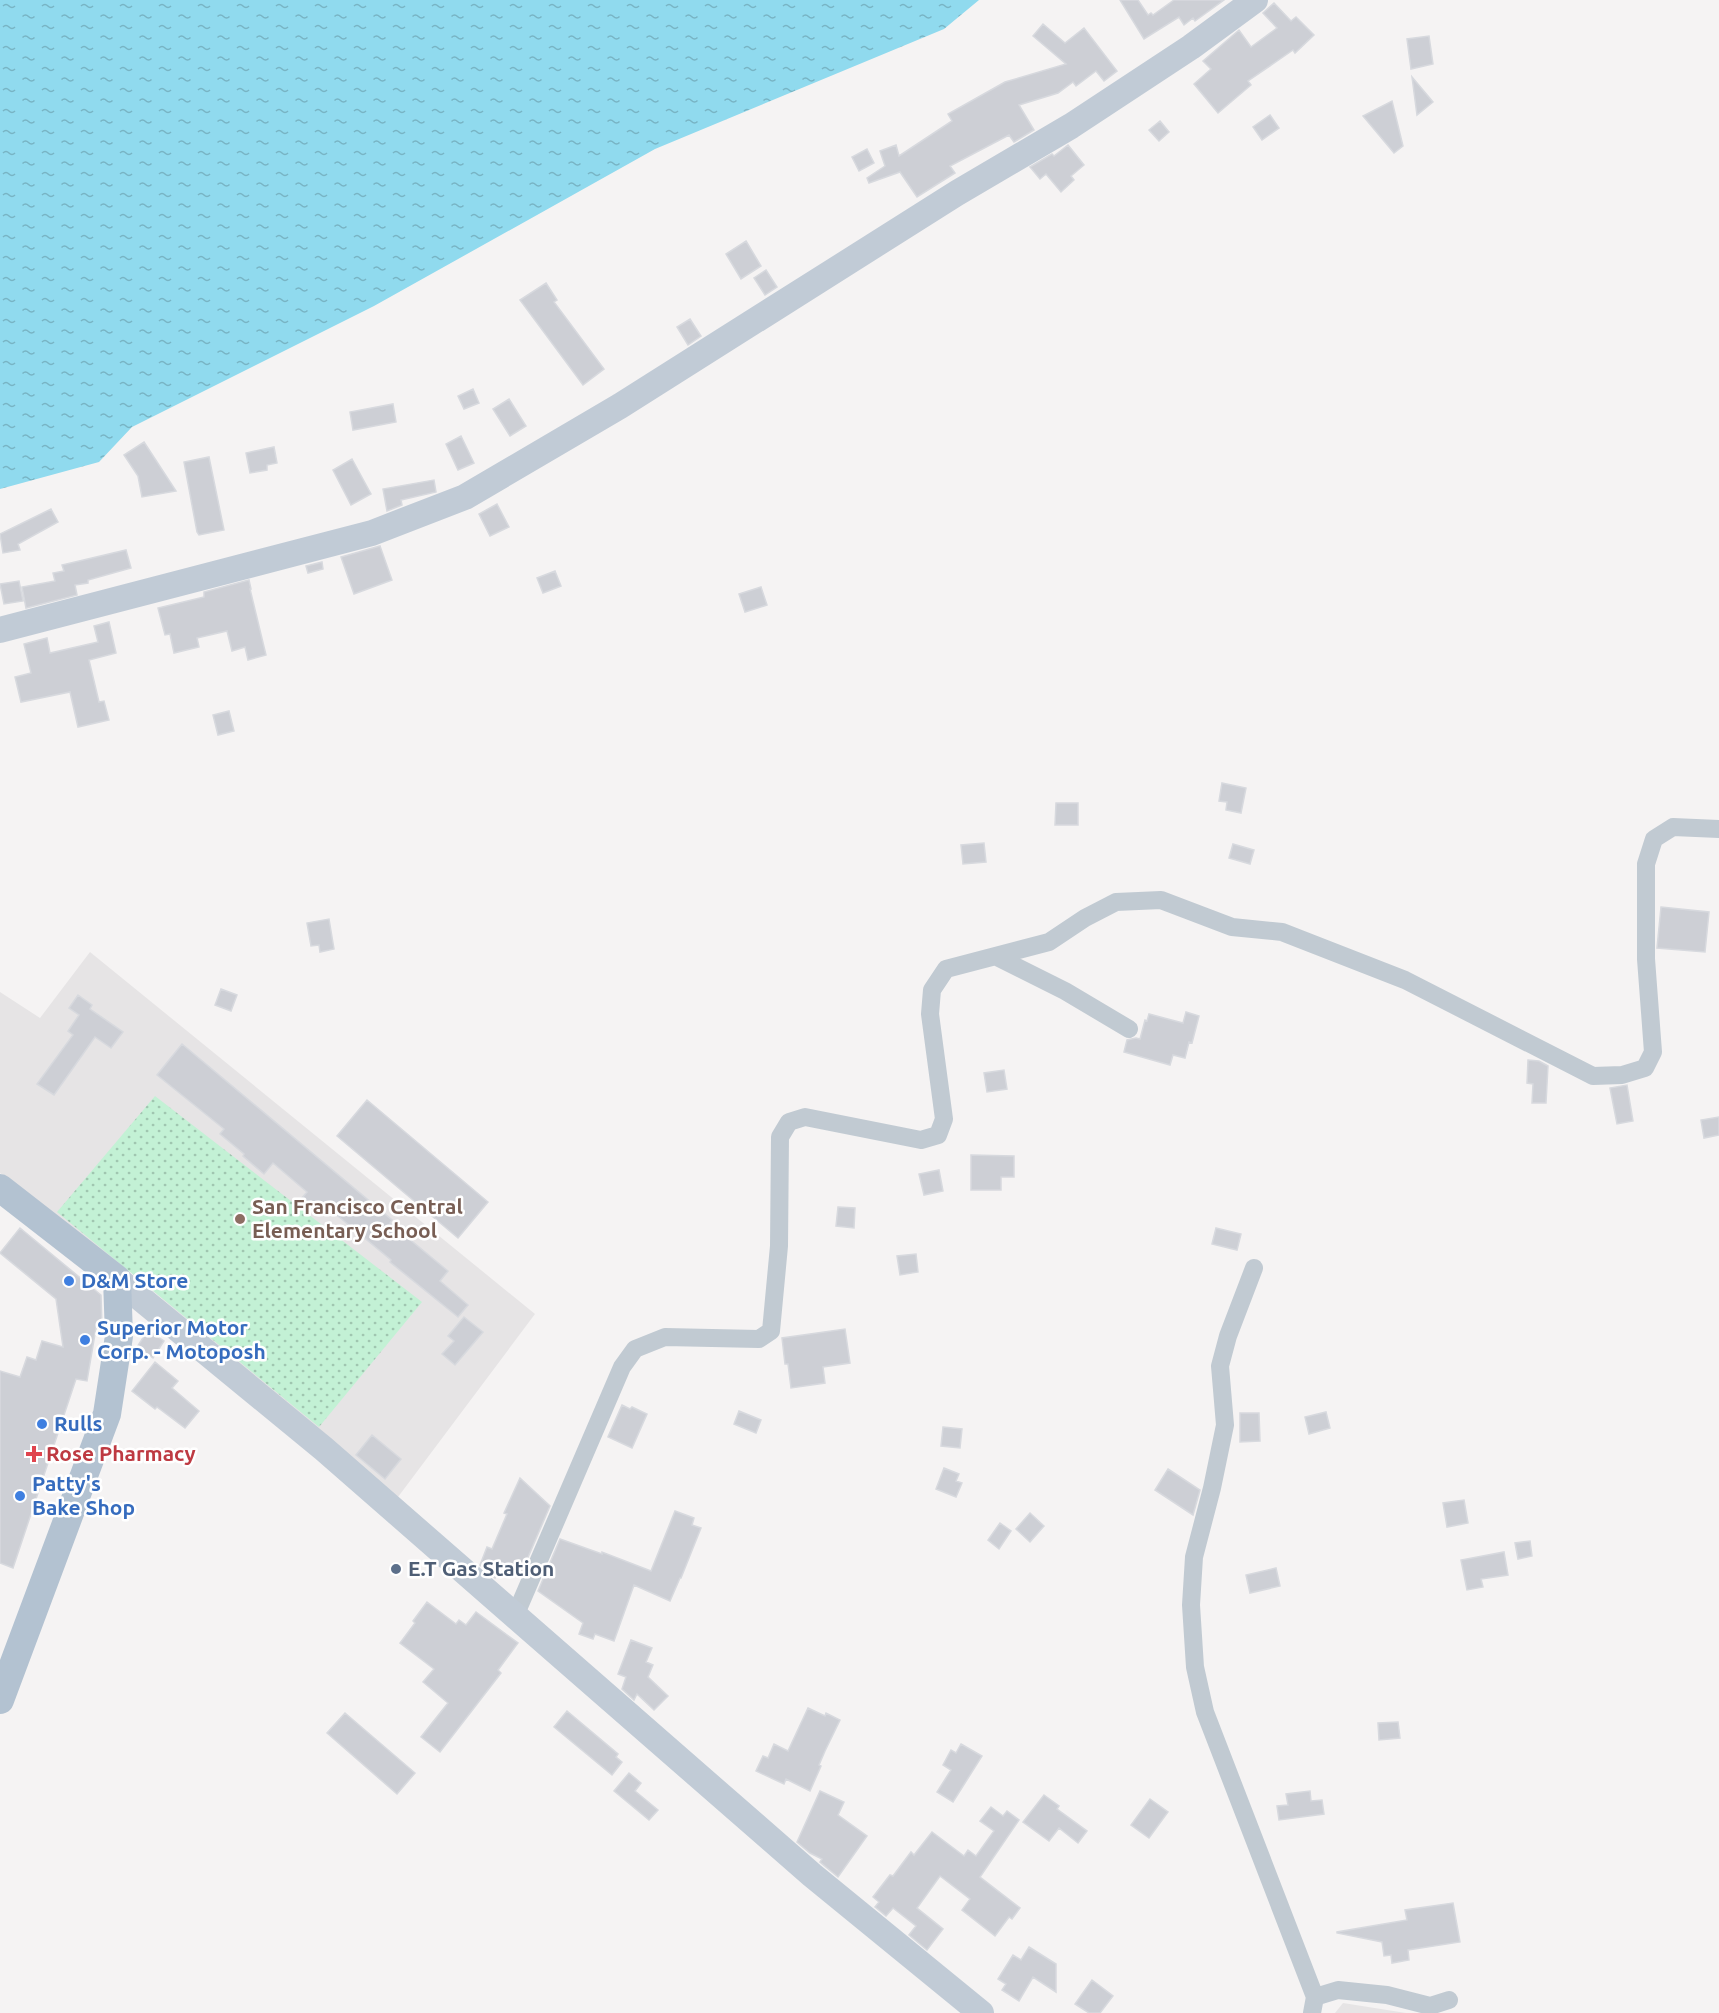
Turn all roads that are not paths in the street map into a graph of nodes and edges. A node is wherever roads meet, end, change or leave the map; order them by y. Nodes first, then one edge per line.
1 (1256, 0) edge
2 (0, 630) edge
3 (1719, 829) edge
4 (997, 957) junction
5 (1129, 1029) dead end
6 (0, 1188) edge
7 (1254, 1268) dead end
8 (117, 1278) junction
9 (514, 1616) junction
10 (0, 1700) edge
11 (1449, 2000) dead end
12 (1313, 2005) edge
13 (981, 2013) edge

1 - 2 street
3 - 4 street
4 - 5 street
4 - 9 street
6 - 8 main road
7 - 12 street
8 - 9 street
8 - 10 main road
9 - 13 street
11 - 12 street

